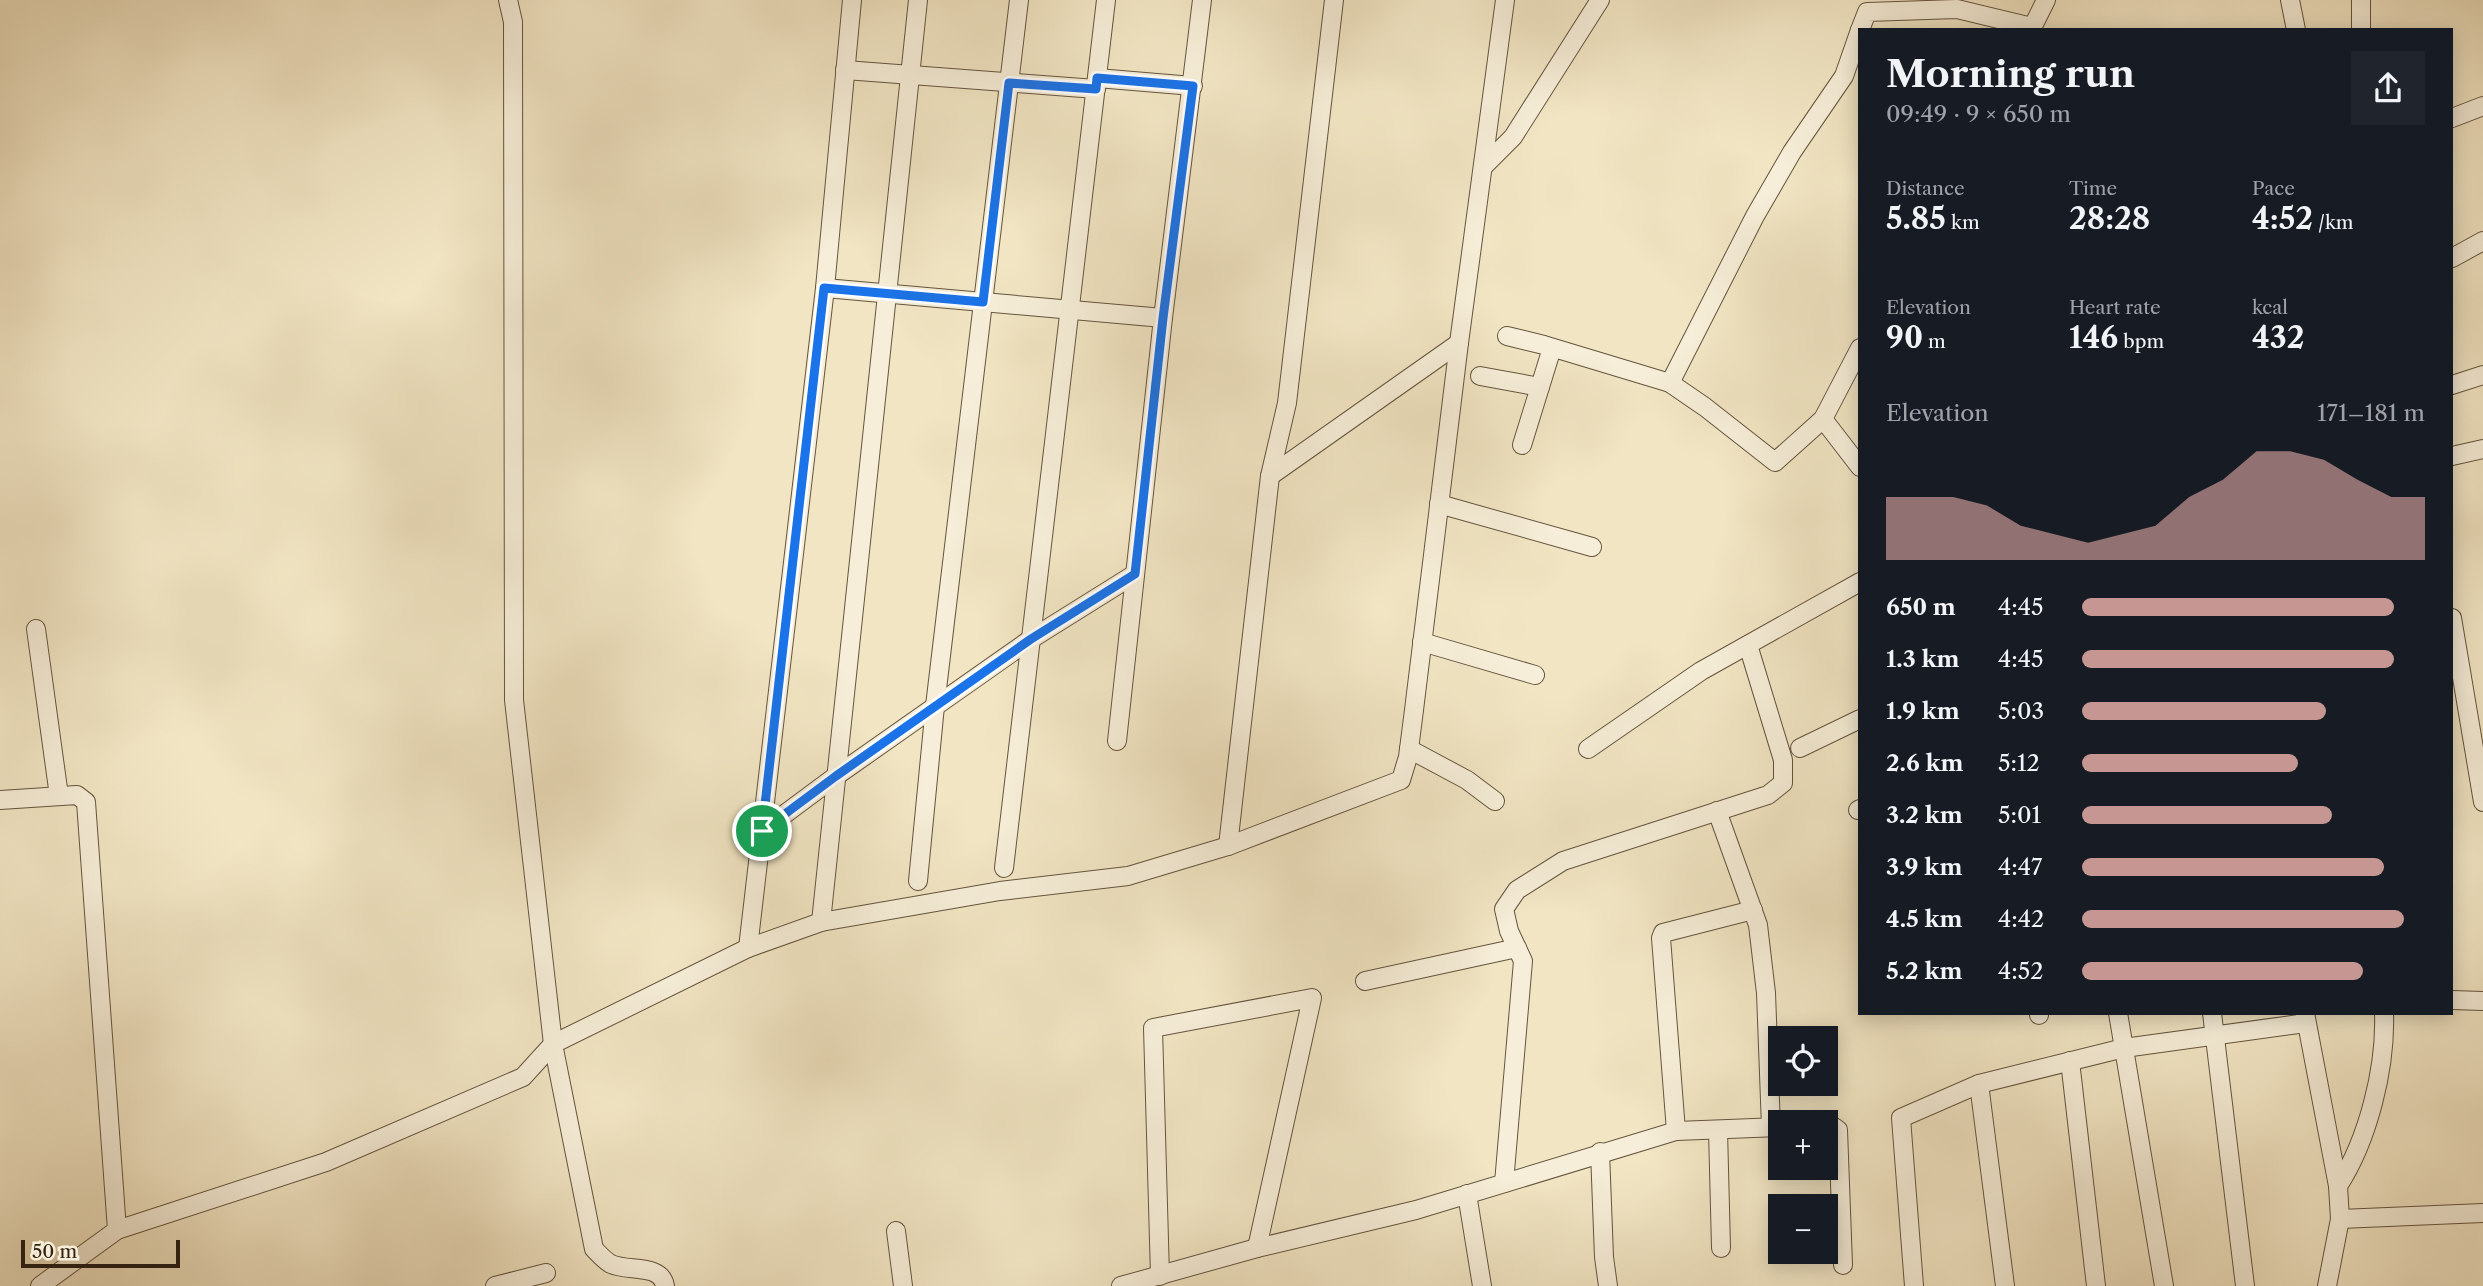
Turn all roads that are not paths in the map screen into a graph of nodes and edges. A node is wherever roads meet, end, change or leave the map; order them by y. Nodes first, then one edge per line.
1 (508, 0) edge
2 (852, 0) edge
3 (918, 0) edge
4 (1019, 0) edge
5 (1106, 0) edge
6 (1202, 0) edge
7 (1334, 0) edge
8 (1505, 0) edge
9 (1600, 0) edge
10 (2046, 0) edge
11 (2291, 0) edge
12 (2361, 0) edge
13 (1861, 28) edge
14 (2031, 28) edge
15 (2296, 28) edge
16 (2361, 28) edge
17 (1858, 36) edge
18 (845, 70) junction
19 (909, 76) junction
20 (1009, 83) junction
21 (1096, 83) junction
22 (1193, 86) junction
23 (2483, 106) edge
24 (2453, 118) edge
25 (1483, 167) junction
26 (2483, 242) edge
27 (2453, 257) edge
28 (824, 288) junction
29 (886, 293) junction
30 (983, 302) junction
31 (1069, 310) junction
32 (1163, 318) junction
33 (1507, 336) dead end
34 (1459, 343) junction
35 (1552, 348) junction
36 (1858, 352) edge
37 (2483, 375) edge
38 (1480, 376) dead end
39 (1670, 383) junction
40 (2453, 385) edge
41 (1540, 387) junction
42 (1823, 419) junction
43 (1522, 445) dead end
44 (2483, 449) edge
45 (2453, 456) edge
46 (1858, 464) edge
47 (1270, 476) junction
48 (1439, 504) junction
49 (1592, 547) dead end
50 (1135, 574) junction
51 (1858, 583) edge
52 (2453, 624) edge
53 (36, 629) dead end
54 (1031, 639) junction
55 (1422, 642) junction
56 (1748, 645) junction
57 (1535, 675) dead end
58 (935, 706) junction
59 (1858, 720) edge
60 (1117, 741) dead end
61 (1800, 748) dead end
62 (1409, 749) junction
63 (1588, 750) dead end
64 (836, 776) junction
65 (59, 796) junction
66 (0, 800) edge
67 (1495, 801) dead end
68 (2483, 802) edge
69 (1717, 811) junction
70 (762, 831) junction
71 (1228, 846) junction
72 (1004, 868) dead end
73 (918, 881) dead end
74 (1752, 910) junction
75 (821, 922) junction
76 (748, 948) junction
77 (1517, 948) junction
78 (1365, 981) dead end
79 (2453, 1000) edge
80 (2483, 1002) edge
81 (2118, 1015) edge
82 (2212, 1015) edge
83 (2384, 1015) edge
84 (2306, 1018) edge
85 (2216, 1035) junction
86 (553, 1044) junction
87 (2124, 1048) junction
88 (2070, 1061) junction
89 (1979, 1084) junction
90 (1774, 1110) edge
91 (1768, 1127) edge
92 (1718, 1130) junction
93 (1838, 1130) edge
94 (1676, 1131) junction
95 (1600, 1153) junction
96 (1504, 1183) junction
97 (2338, 1186) junction
98 (1467, 1194) junction
99 (2483, 1213) edge
100 (2340, 1219) junction
101 (117, 1230) junction
102 (895, 1231) dead end
103 (1257, 1248) junction
104 (1721, 1248) dead end
105 (1843, 1265) dead end
106 (546, 1273) dead end
107 (1160, 1276) junction
108 (40, 1286) edge
109 (495, 1286) edge
110 (665, 1286) edge
111 (903, 1286) edge
112 (1121, 1286) edge
113 (1482, 1286) edge
114 (1608, 1286) edge
115 (1914, 1286) edge
116 (2004, 1286) edge
117 (2096, 1286) edge
118 (2164, 1286) edge
119 (2245, 1286) edge
120 (2327, 1286) edge

1 - 86 street
2 - 18 street
3 - 19 street
4 - 20 street
5 - 21 street
6 - 22 street
7 - 47 street
8 - 25 street
9 - 25 street
10 - 14 street
11 - 15 street
12 - 16 street
13 - 14 street
17 - 39 street
18 - 19 street
18 - 28 street
19 - 20 street
19 - 29 street
20 - 21 street
20 - 30 street
21 - 22 street
21 - 31 street
22 - 32 street
23 - 24 street
25 - 34 street
26 - 27 street
28 - 29 street
28 - 70 street
29 - 30 street
29 - 64 street
30 - 31 street
30 - 58 street
31 - 32 street
31 - 54 street
32 - 50 street
33 - 35 street
34 - 47 street
34 - 48 street
35 - 39 street
35 - 41 street
36 - 42 street
37 - 40 street
38 - 41 street
39 - 42 street
41 - 43 street
42 - 46 street
44 - 45 street
47 - 71 street
48 - 49 street
48 - 55 street
50 - 54 street
50 - 60 street
51 - 56 street
52 - 68 street
53 - 65 street
54 - 58 street
54 - 72 street
55 - 57 street
55 - 62 street
56 - 63 street
56 - 69 street
58 - 64 street
58 - 73 street
59 - 61 street
62 - 67 street
62 - 71 street
64 - 70 street
64 - 75 street
65 - 66 street
65 - 101 street
69 - 74 street
69 - 77 street
70 - 76 street
71 - 75 street
74 - 90 street
74 - 94 street
75 - 76 street
76 - 86 street
77 - 78 street
77 - 96 street
79 - 80 street
81 - 87 street
82 - 85 street
83 - 97 street
84 - 85 street
84 - 97 street
85 - 87 street
85 - 119 street
86 - 101 street
86 - 110 street
87 - 88 street
87 - 118 street
88 - 89 street
88 - 117 street
89 - 115 street
89 - 116 street
91 - 92 street
92 - 94 street
92 - 104 street
93 - 105 street
94 - 95 street
95 - 96 street
95 - 114 street
96 - 98 street
97 - 100 street
98 - 103 street
98 - 113 street
99 - 100 street
100 - 120 street
101 - 108 street
102 - 111 street
103 - 107 street
103 - 107 street
106 - 109 street
107 - 112 street

